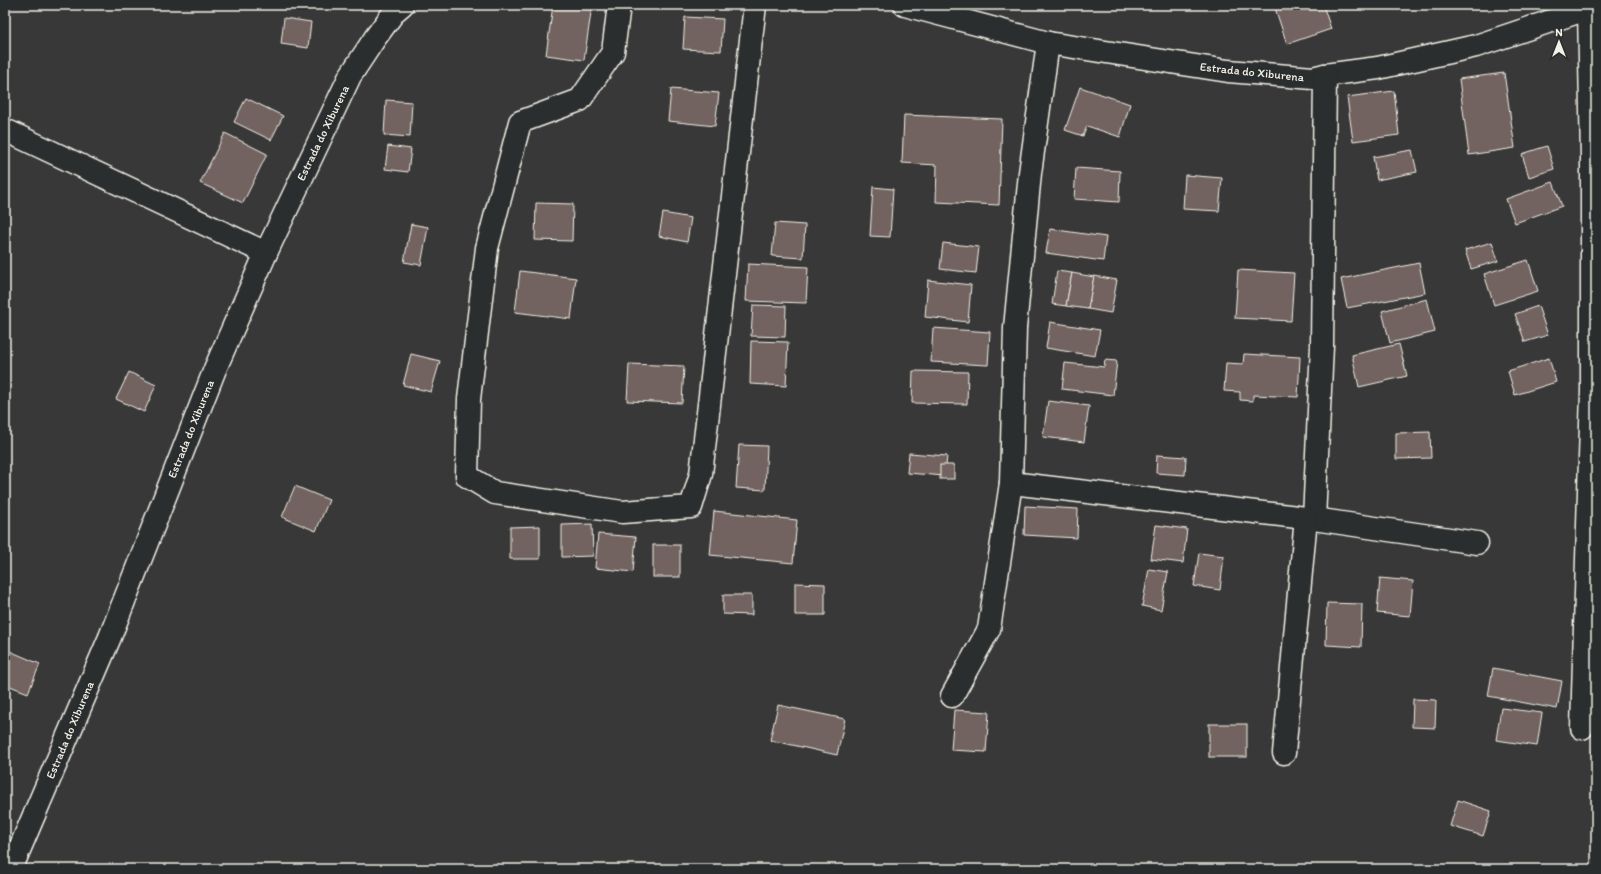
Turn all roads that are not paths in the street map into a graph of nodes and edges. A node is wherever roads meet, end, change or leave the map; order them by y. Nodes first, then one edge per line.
1 (402, 5) edge
2 (619, 5) edge
3 (755, 5) edge
4 (905, 5) edge
5 (1592, 8) edge
6 (1048, 43) junction
7 (1325, 75) junction
8 (5, 130) edge
9 (266, 253) junction
10 (1011, 483) junction
11 (1310, 518) junction
12 (1477, 543) dead end
13 (952, 696) dead end
14 (1582, 728) dead end
15 (1284, 753) dead end
16 (11, 869) edge

1 - 9 street, Estrada do Xiburena
2 - 3 street
4 - 6 street, Estrada do Xiburena
5 - 7 street, Estrada do Xiburena
5 - 14 street
6 - 7 street, Estrada do Xiburena
6 - 10 street
7 - 11 street
8 - 9 street
9 - 16 street, Estrada do Xiburena
10 - 11 street
10 - 13 street
11 - 12 street
11 - 15 street

